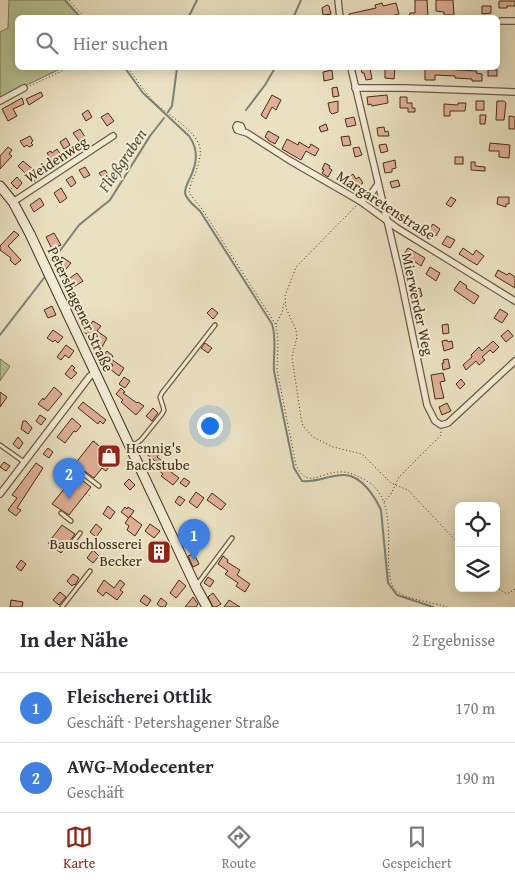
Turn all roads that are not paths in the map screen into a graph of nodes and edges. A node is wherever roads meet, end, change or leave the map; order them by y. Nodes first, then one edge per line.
1 (338, 0) edge
2 (340, 15) edge
3 (501, 21) dead end
4 (515, 21) edge
5 (351, 70) edge
6 (24, 88) road end
7 (355, 88) junction
8 (515, 92) edge
9 (0, 101) edge
10 (243, 131) dead end
11 (113, 136) dead end
12 (378, 184) junction
13 (0, 186) edge
14 (360, 201) junction
15 (13, 202) junction
16 (386, 220) junction
17 (515, 301) edge
18 (215, 325) dead end
19 (515, 361) edge
20 (96, 372) junction
21 (0, 445) edge
22 (131, 447) junction
23 (24, 462) junction
24 (81, 472) dead end
25 (98, 486) dead end
26 (0, 494) edge
27 (61, 513) dead end
28 (71, 520) dead end
29 (80, 533) dead end
30 (232, 538) dead end
31 (70, 546) dead end
32 (90, 571) dead end
33 (196, 587) junction
34 (62, 607) edge
35 (207, 607) edge

1 - 2 street
3 - 4 street
5 - 7 street, Mierwerder Weg
6 - 9 street
7 - 8 street
7 - 12 street, Mierwerder Weg
10 - 14 street, Margaretenstraße
11 - 15 street, Weidenweg
12 - 14 street
12 - 16 street, Mierwerder Weg
13 - 15 street, Petershagener Straße
14 - 16 street, Margaretenstraße
15 - 20 street, Petershagener Straße
16 - 17 street, Margaretenstraße
16 - 19 street, Mierwerder Weg
18 - 22 lane
20 - 22 street, Petershagener Straße
20 - 23 street
21 - 23 lane
22 - 33 street, Petershagener Straße
23 - 26 street
24 - 25 lane
27 - 28 lane
29 - 31 lane
30 - 33 lane
32 - 34 lane
33 - 35 street, Petershagener Straße

